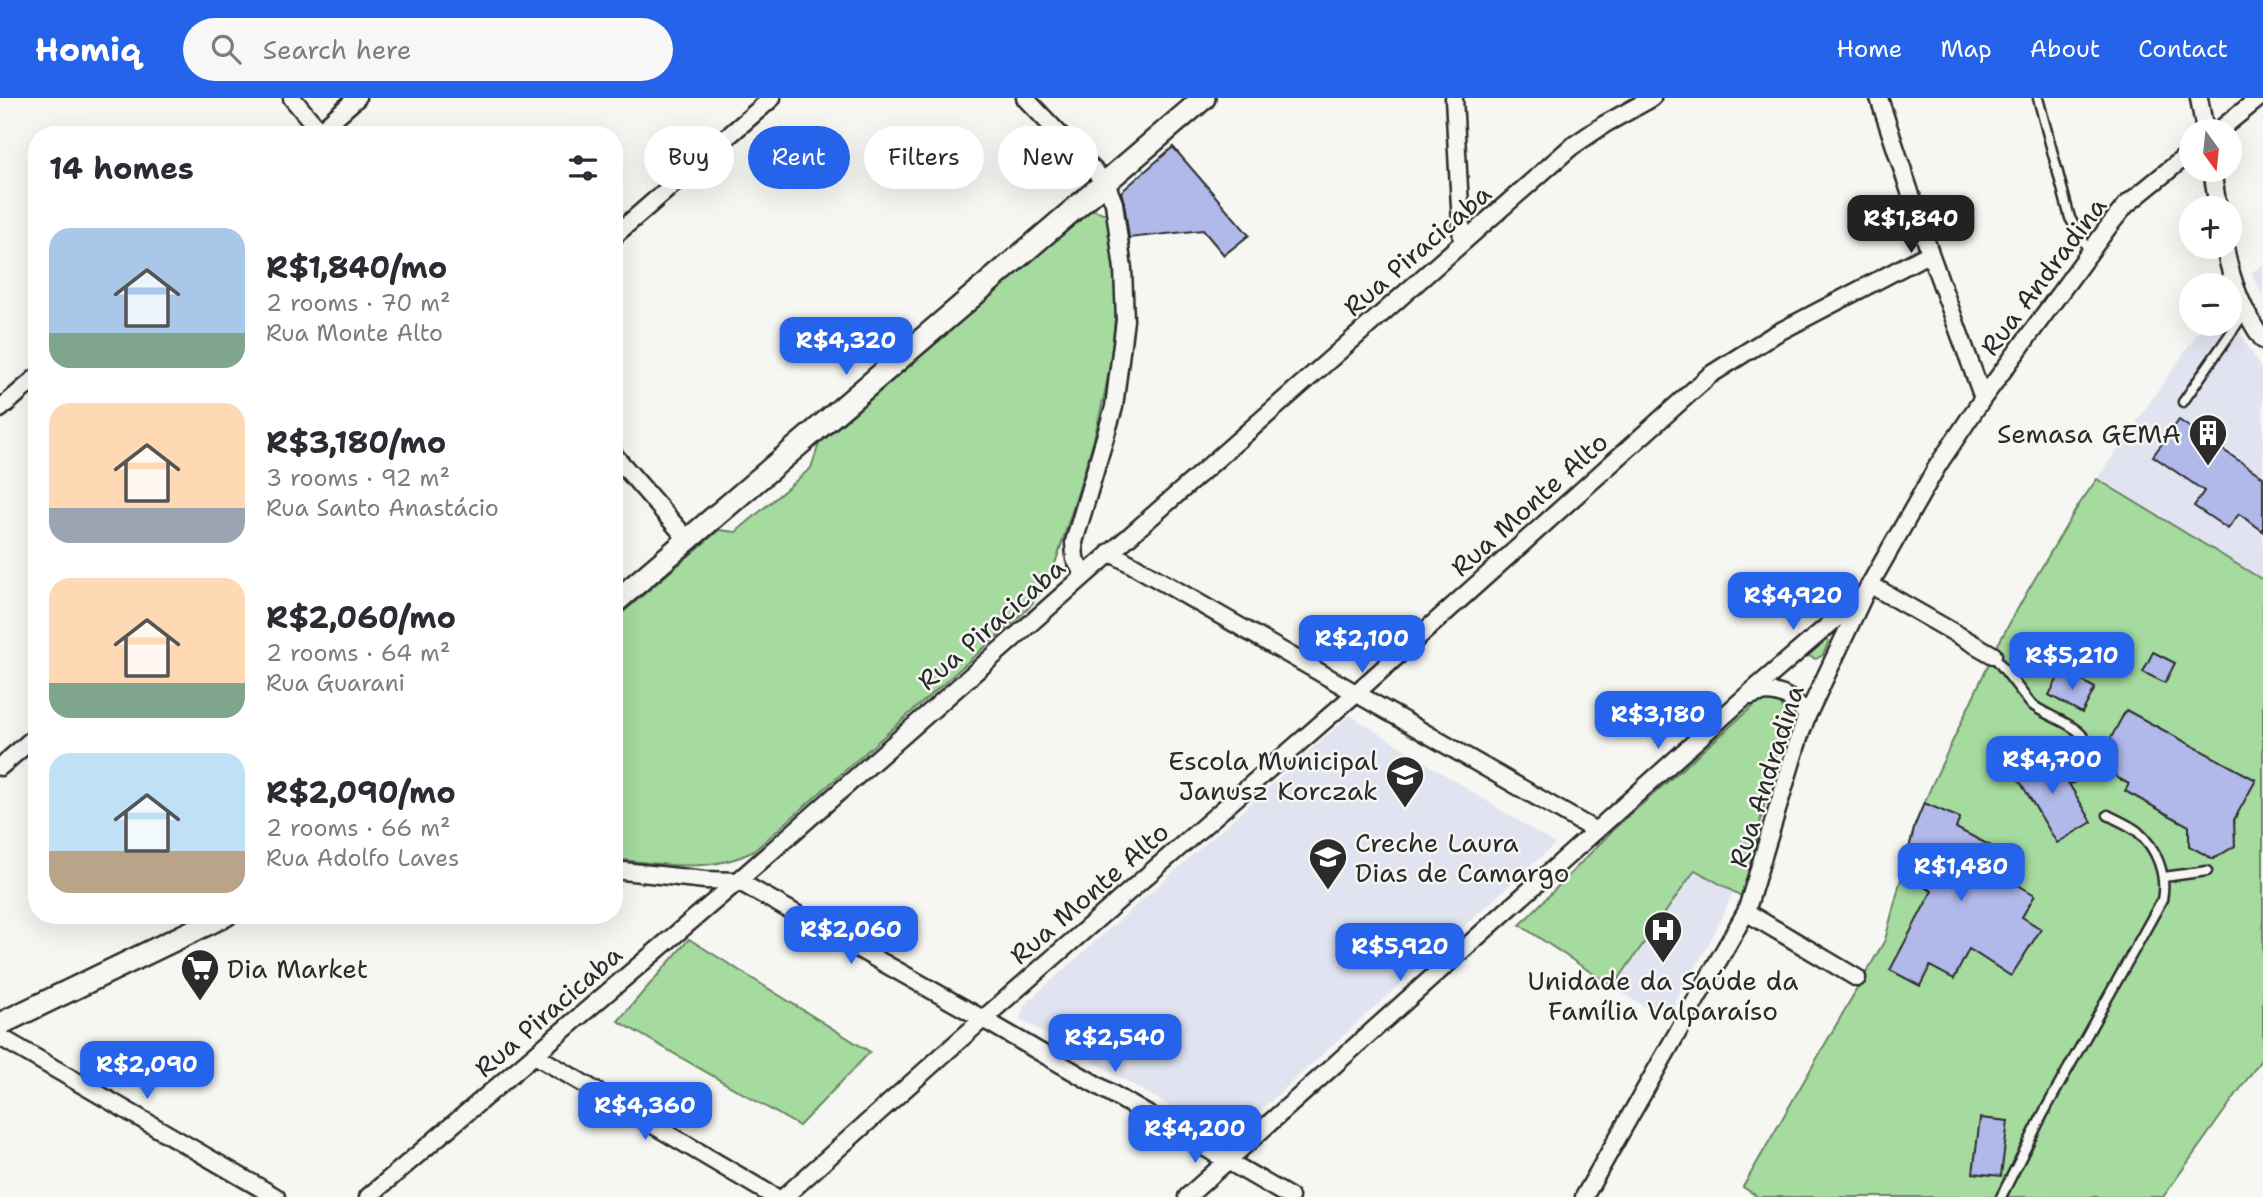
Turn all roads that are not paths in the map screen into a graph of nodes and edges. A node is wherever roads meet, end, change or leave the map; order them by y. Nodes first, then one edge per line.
1 (292, 98) edge
2 (357, 98) edge
3 (772, 98) edge
4 (1025, 98) edge
5 (1204, 98) edge
6 (1454, 98) edge
7 (1652, 98) edge
8 (1879, 98) edge
9 (2038, 98) edge
10 (2199, 98) edge
11 (2259, 98) edge
12 (2203, 119) edge
13 (2233, 119) edge
14 (314, 126) edge
15 (327, 126) edge
16 (2179, 162) edge
17 (1106, 183) junction
18 (623, 228) edge
19 (1462, 243) junction
20 (2090, 251) junction
21 (1930, 253) junction
22 (2228, 259) edge
23 (2246, 311) junction
24 (2263, 340) edge
25 (28, 385) edge
26 (1983, 398) junction
27 (2183, 402) dead end
28 (0, 409) edge
29 (623, 465) edge
30 (688, 540) junction
31 (1110, 552) junction
32 (1084, 575) junction
33 (1868, 589) junction
34 (623, 595) edge
35 (1993, 655) joint
36 (1356, 693) junction
37 (1744, 698) junction
38 (1807, 716) junction
39 (28, 743) edge
40 (2087, 749) dead end
41 (2089, 758) dead end
42 (0, 767) edge
43 (2070, 778) dead end
44 (2108, 815) dead end
45 (1596, 831) junction
46 (623, 871) edge
47 (2207, 871) dead end
48 (2164, 877) junction
49 (738, 881) junction
50 (1746, 912) junction
51 (207, 924) edge
52 (1857, 978) dead end
53 (983, 1019) junction
54 (0, 1024) edge
55 (0, 1037) edge
56 (535, 1055) junction
57 (1228, 1161) junction
58 (276, 1197) edge
59 (368, 1197) edge
60 (775, 1197) edge
61 (784, 1197) edge
62 (1187, 1197) edge
63 (1290, 1197) edge
64 (1584, 1197) edge
65 (2001, 1197) edge

1 - 14 street
2 - 15 street
3 - 18 street
4 - 17 street
5 - 17 main road
6 - 19 street
7 - 19 street, Rua Piracicaba
8 - 21 street
9 - 20 lane
10 - 12 street
11 - 13 street
16 - 20 street, Rua Andradina
17 - 30 main road
17 - 32 street
19 - 31 street, Rua Piracicaba
20 - 26 street, Rua Andradina
21 - 26 street
21 - 36 street, Rua Monte Alto
22 - 23 street
23 - 24 street
23 - 27 lane
25 - 28 street
26 - 33 street, Rua Andradina
29 - 30 street
30 - 34 main road
31 - 32 street, Rua Piracicaba
31 - 36 street
32 - 49 street, Rua Piracicaba
33 - 35 street
33 - 37 street
33 - 38 street, Rua Andradina
35 - 40 lane
36 - 45 street
36 - 53 street, Rua Monte Alto
37 - 38 street
37 - 45 street
38 - 50 street, Rua Andradina
39 - 42 street
41 - 43 lane
44 - 48 lane
45 - 57 street
46 - 49 street
47 - 48 lane
48 - 65 lane
49 - 53 street
49 - 56 street, Rua Piracicaba
50 - 52 street
50 - 64 street, Rua Andradina
51 - 54 main road
53 - 57 street
53 - 61 street, Rua Monte Alto
55 - 58 street
56 - 59 street, Rua Piracicaba
56 - 60 street
57 - 62 street
57 - 63 street

